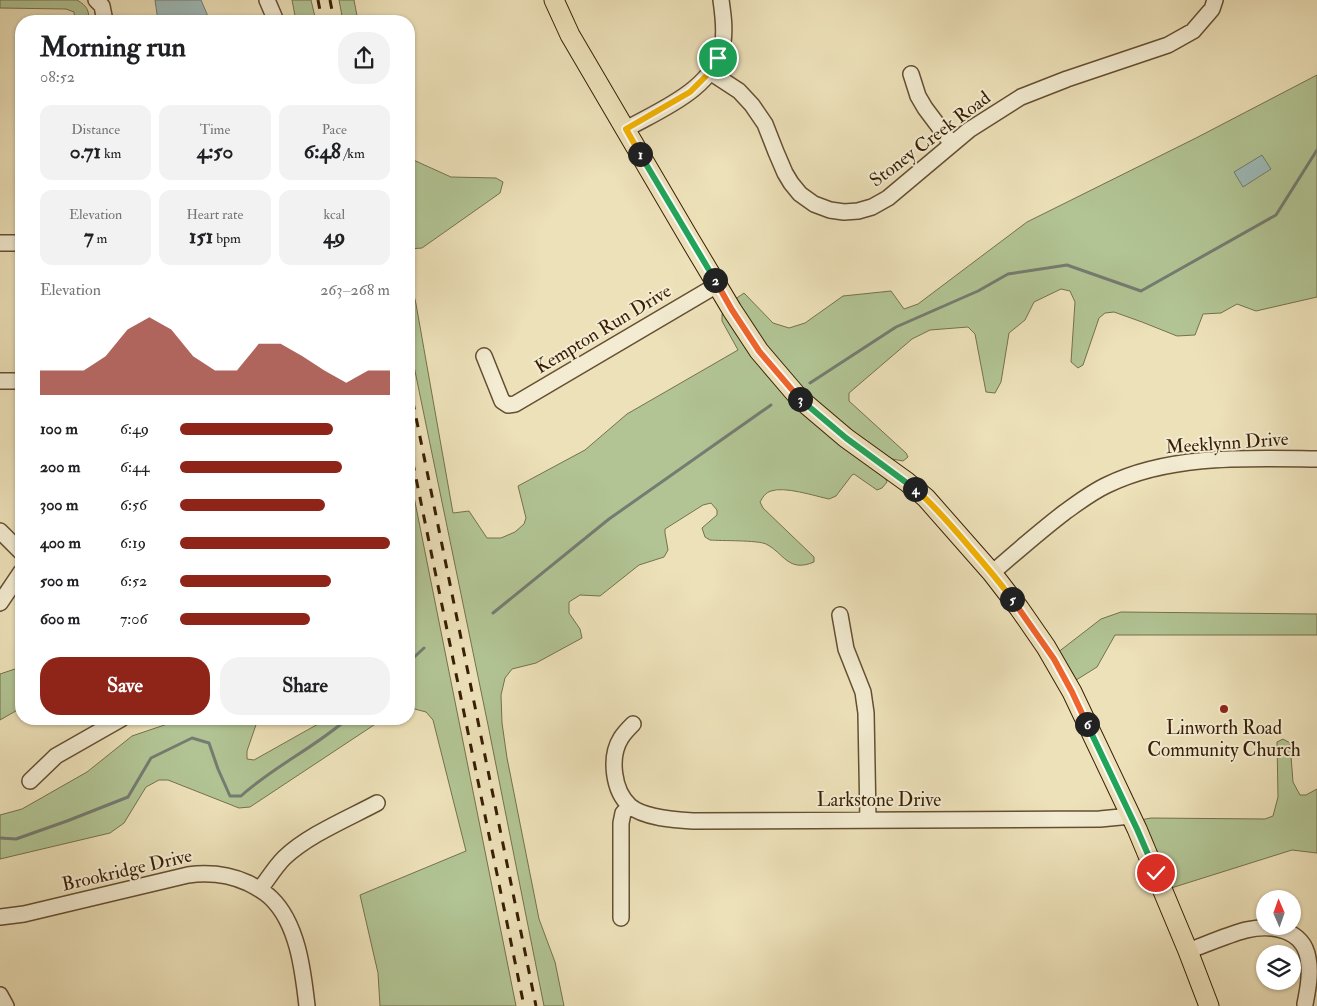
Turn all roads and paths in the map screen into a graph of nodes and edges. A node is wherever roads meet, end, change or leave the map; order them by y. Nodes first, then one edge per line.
1 (96, 0) edge
2 (267, 0) edge
3 (554, 0) edge
4 (721, 0) edge
5 (1215, 0) edge
6 (104, 15) edge
7 (273, 15) edge
8 (710, 72) junction
9 (911, 74) dead end
10 (626, 129) junction
11 (952, 144) junction
12 (0, 243) edge
13 (15, 243) edge
14 (717, 285) junction
15 (484, 356) dead end
16 (0, 381) edge
17 (15, 381) edge
18 (1317, 459) edge
19 (0, 531) edge
20 (15, 546) edge
21 (992, 573) junction
22 (15, 581) edge
23 (0, 603) edge
24 (840, 614) dead end
25 (633, 724) dead end
26 (110, 725) edge
27 (30, 782) dead end
28 (377, 803) dead end
29 (630, 806) junction
30 (1131, 816) junction
31 (868, 820) junction
32 (260, 889) junction
33 (0, 917) edge
34 (621, 918) dead end
35 (1188, 951) junction
36 (1305, 1004) dead end
37 (1206, 1005) edge
38 (307, 1006) edge

1 - 6 street
2 - 7 street
3 - 10 main road
4 - 8 street
5 - 11 street, Stoney Creek Road
8 - 10 street
8 - 11 street, Stoney Creek Road
9 - 11 street
10 - 14 main road
12 - 13 street
14 - 15 street, Kempton Run Drive
14 - 21 main road
16 - 17 street
18 - 21 street, Meeklynn Drive
19 - 20 street
21 - 30 main road
22 - 23 street
24 - 31 street
25 - 29 street
26 - 27 street
28 - 32 street
29 - 31 street, Larkstone Drive
29 - 34 street
30 - 31 street, Larkstone Drive
30 - 35 main road
32 - 33 street, Brookridge Drive
32 - 38 street, Brookridge Drive
35 - 36 street
35 - 37 main road

